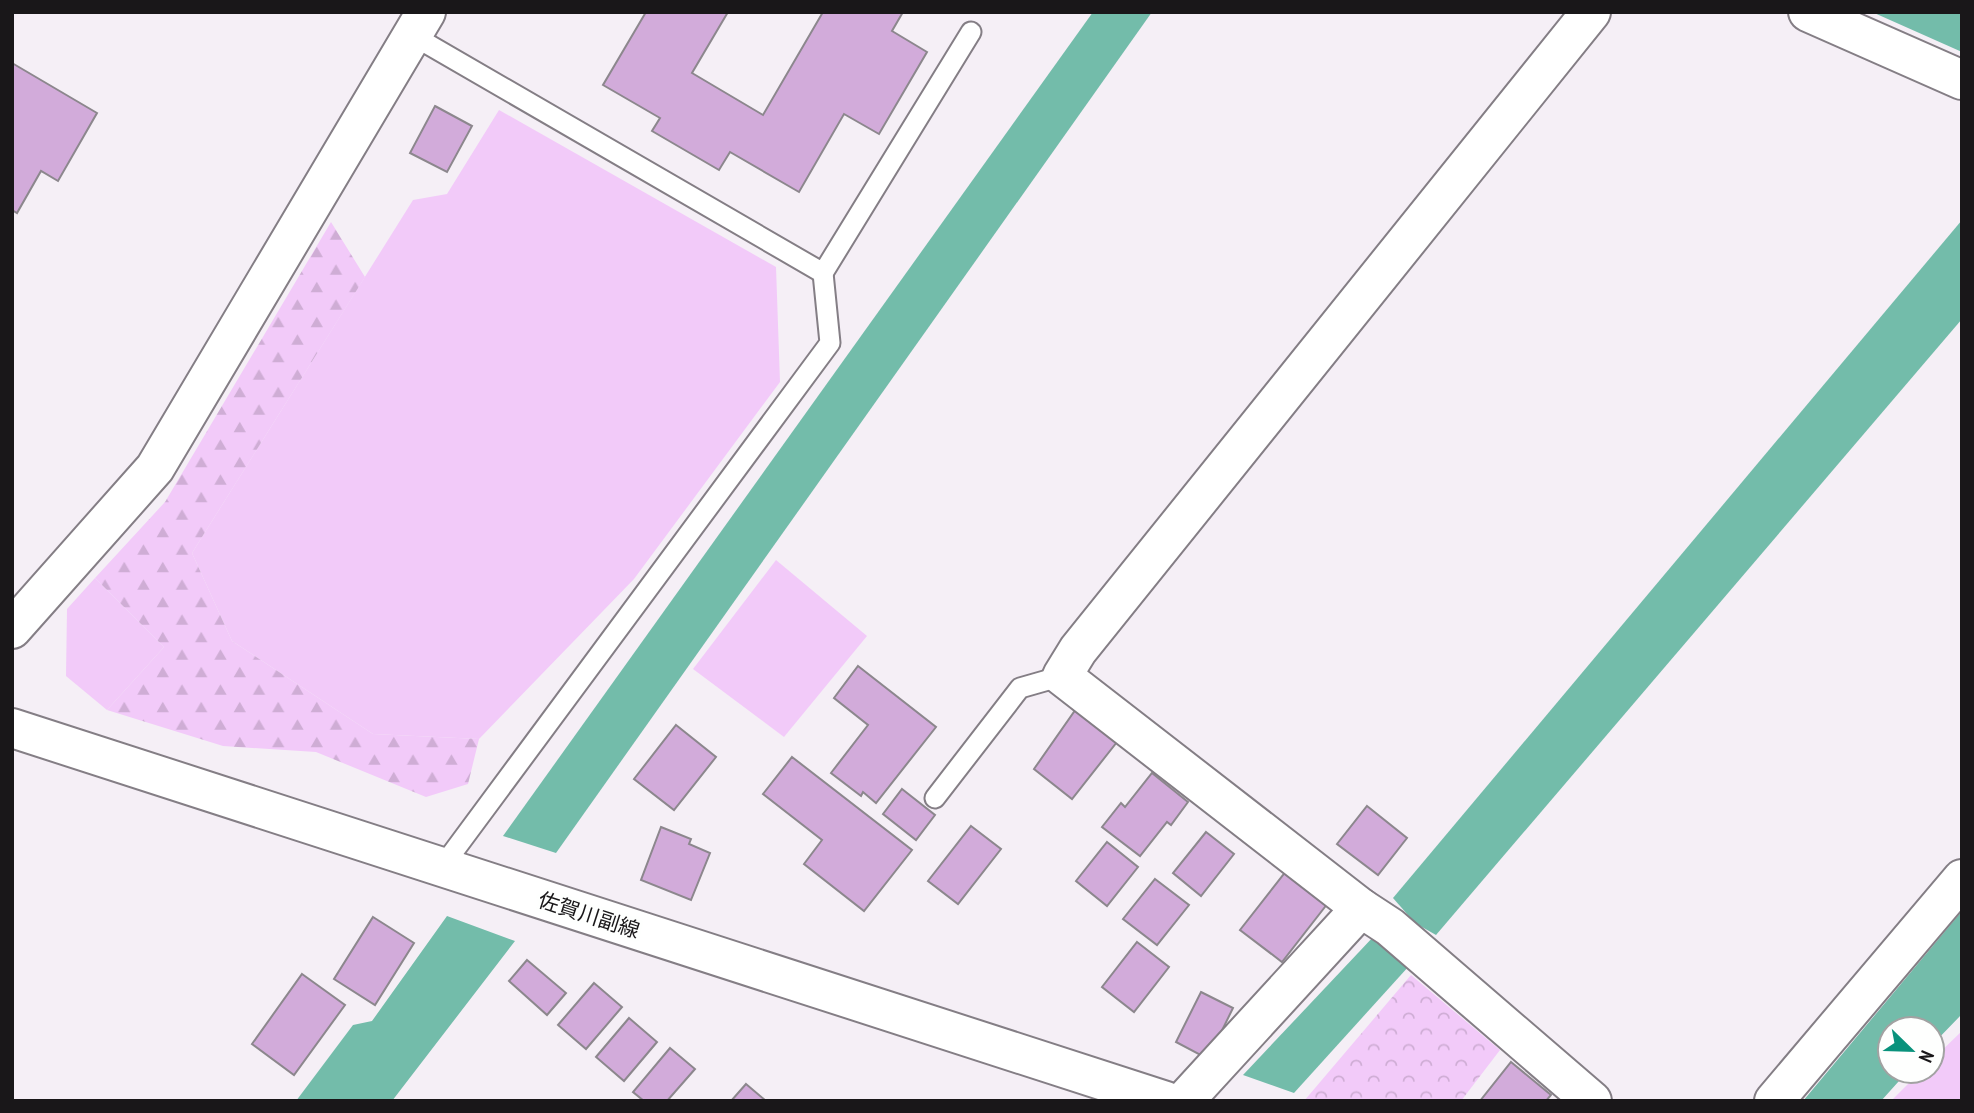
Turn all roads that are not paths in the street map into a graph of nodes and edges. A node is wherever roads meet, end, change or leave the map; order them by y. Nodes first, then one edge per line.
1 (1591, 12) edge
2 (1808, 12) edge
3 (419, 24) edge
4 (971, 32) dead end
5 (1962, 79) edge
6 (823, 273) junction
7 (12, 629) edge
8 (1062, 676) junction
9 (12, 728) edge
10 (935, 798) dead end
11 (442, 867) junction
12 (1962, 879) edge
13 (1361, 908) junction
14 (1166, 1101) edge
15 (1184, 1101) edge
16 (1592, 1101) edge
17 (1774, 1101) edge

1 - 8 street
2 - 5 street
3 - 6 lane
3 - 7 street
4 - 6 lane
6 - 11 lane
8 - 10 lane
8 - 13 street
9 - 11 street, 佐賀川副線
11 - 14 street, 佐賀川副線
12 - 17 street
13 - 15 street
13 - 16 street

